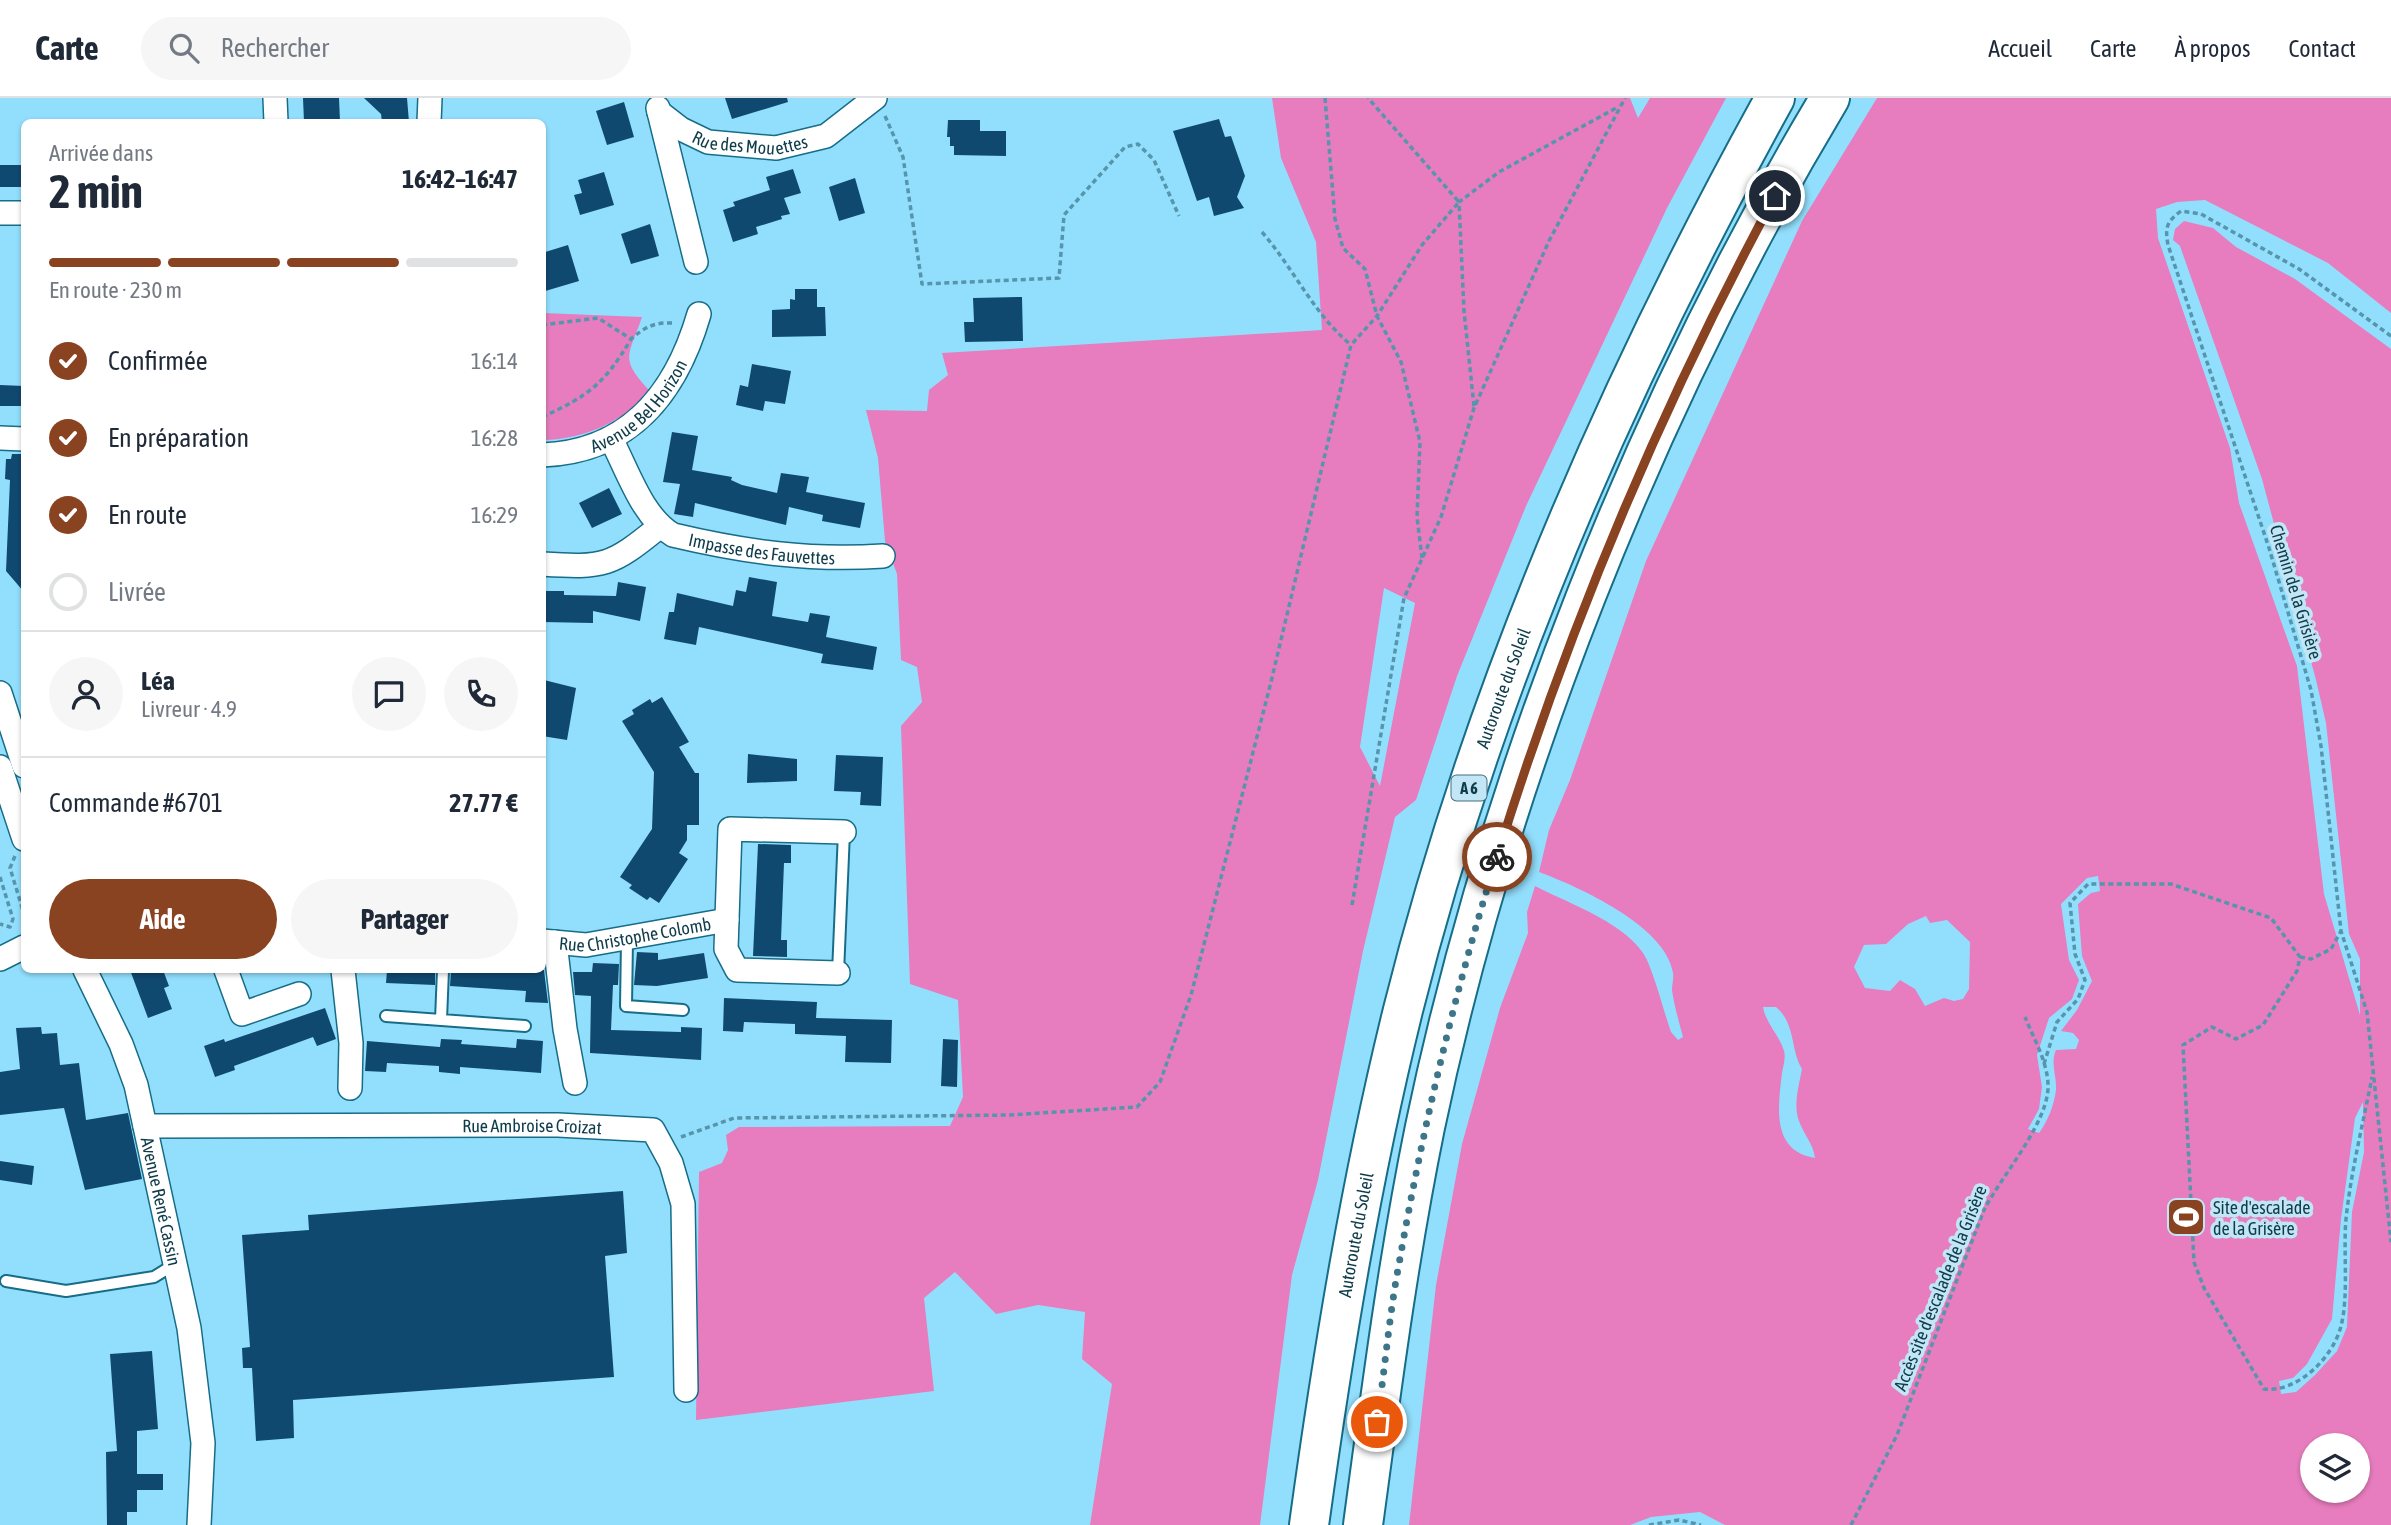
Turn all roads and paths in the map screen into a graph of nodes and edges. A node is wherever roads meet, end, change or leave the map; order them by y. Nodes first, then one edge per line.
1 (275, 98) edge
2 (430, 98) edge
3 (875, 98) edge
4 (1325, 98) edge
5 (1368, 98) edge
6 (1625, 98) edge
7 (1775, 98) edge
8 (1830, 98) edge
9 (657, 105) edge
10 (1620, 106) junction
11 (276, 119) edge
12 (429, 119) edge
13 (1459, 202) junction
14 (0, 213) edge
15 (21, 213) edge
16 (1179, 216) dead end
17 (1262, 232) dead end
18 (696, 262) dead end
19 (1377, 316) junction
20 (697, 319) joint
21 (546, 324) edge
22 (2391, 336) edge
23 (631, 339) junction
24 (1351, 345) junction
25 (1474, 408) junction
26 (546, 415) edge
27 (0, 438) edge
28 (21, 439) edge
29 (611, 439) junction
30 (546, 454) edge
31 (659, 527) junction
32 (883, 556) dead end
33 (1422, 558) junction
34 (546, 564) edge
35 (0, 694) edge
36 (21, 757) edge
37 (0, 766) edge
38 (844, 832) joint
39 (20, 846) edge
40 (0, 877) edge
41 (21, 904) edge
42 (1352, 905) dead end
43 (727, 920) junction
44 (0, 924) edge
45 (2341, 931) junction
46 (627, 940) junction
47 (549, 941) edge
48 (21, 948) edge
49 (2300, 957) junction
50 (0, 959) edge
51 (86, 973) edge
52 (227, 973) edge
53 (343, 973) edge
54 (443, 973) edge
55 (838, 973) joint
56 (299, 994) dead end
57 (683, 1010) dead end
58 (386, 1016) dead end
59 (2025, 1017) dead end
60 (442, 1020) junction
61 (525, 1026) dead end
62 (2044, 1063) junction
63 (2372, 1077) junction
64 (575, 1083) dead end
65 (350, 1088) dead end
66 (145, 1126) junction
67 (660, 1144) junction
68 (2391, 1242) edge
69 (175, 1264) junction
70 (6, 1281) dead end
71 (686, 1390) dead end
72 (200, 1525) edge
73 (1309, 1525) edge
74 (1363, 1525) edge
75 (1648, 1525) edge
76 (1701, 1525) edge
77 (1851, 1525) edge

1 - 11 street
2 - 12 street
3 - 9 street, Rue des Mouettes
3 - 16 path
4 - 19 path
5 - 13 path
6 - 10 path
7 - 73 highway, Autoroute du Soleil / A 6
8 - 74 highway
9 - 18 street
10 - 13 path
10 - 25 path
13 - 19 path
13 - 25 path
14 - 15 street
17 - 24 path
19 - 24 path
19 - 33 path
20 - 23 path
20 - 29 street, Avenue Bel Horizon
21 - 23 path
22 - 45 path, Chemin de la Grisière
23 - 26 path
24 - 67 path
25 - 33 path
27 - 28 street
29 - 30 street, Avenue Bel Horizon
29 - 31 street
31 - 32 street, Impasse des Fauvettes
31 - 34 street
33 - 42 path
35 - 36 street
37 - 39 street
38 - 43 street, Rue Christophe Colomb
38 - 55 lane
39 - 41 path
40 - 44 path
43 - 46 street, Rue Christophe Colomb
43 - 55 street, Rue Christophe Colomb
45 - 49 path
45 - 63 path, Chemin de la Grisière
46 - 47 street, Rue Christophe Colomb
46 - 57 lane
47 - 64 street
48 - 50 street
49 - 62 path, Accès site d'escalade de la Grisère
49 - 63 path
51 - 66 street, Avenue René Cassin
52 - 56 street
53 - 65 street
54 - 60 lane
58 - 60 lane
59 - 62 path, Accès site d'escalade de la Grisère
60 - 61 lane
62 - 77 path, Accès site d'escalade de la Grisère
63 - 68 path, Chemin de la Grisière
66 - 67 street, Rue Ambroise Croizat
66 - 69 street, Avenue René Cassin
67 - 71 street
69 - 70 lane
69 - 72 street, Avenue René Cassin
75 - 76 path

